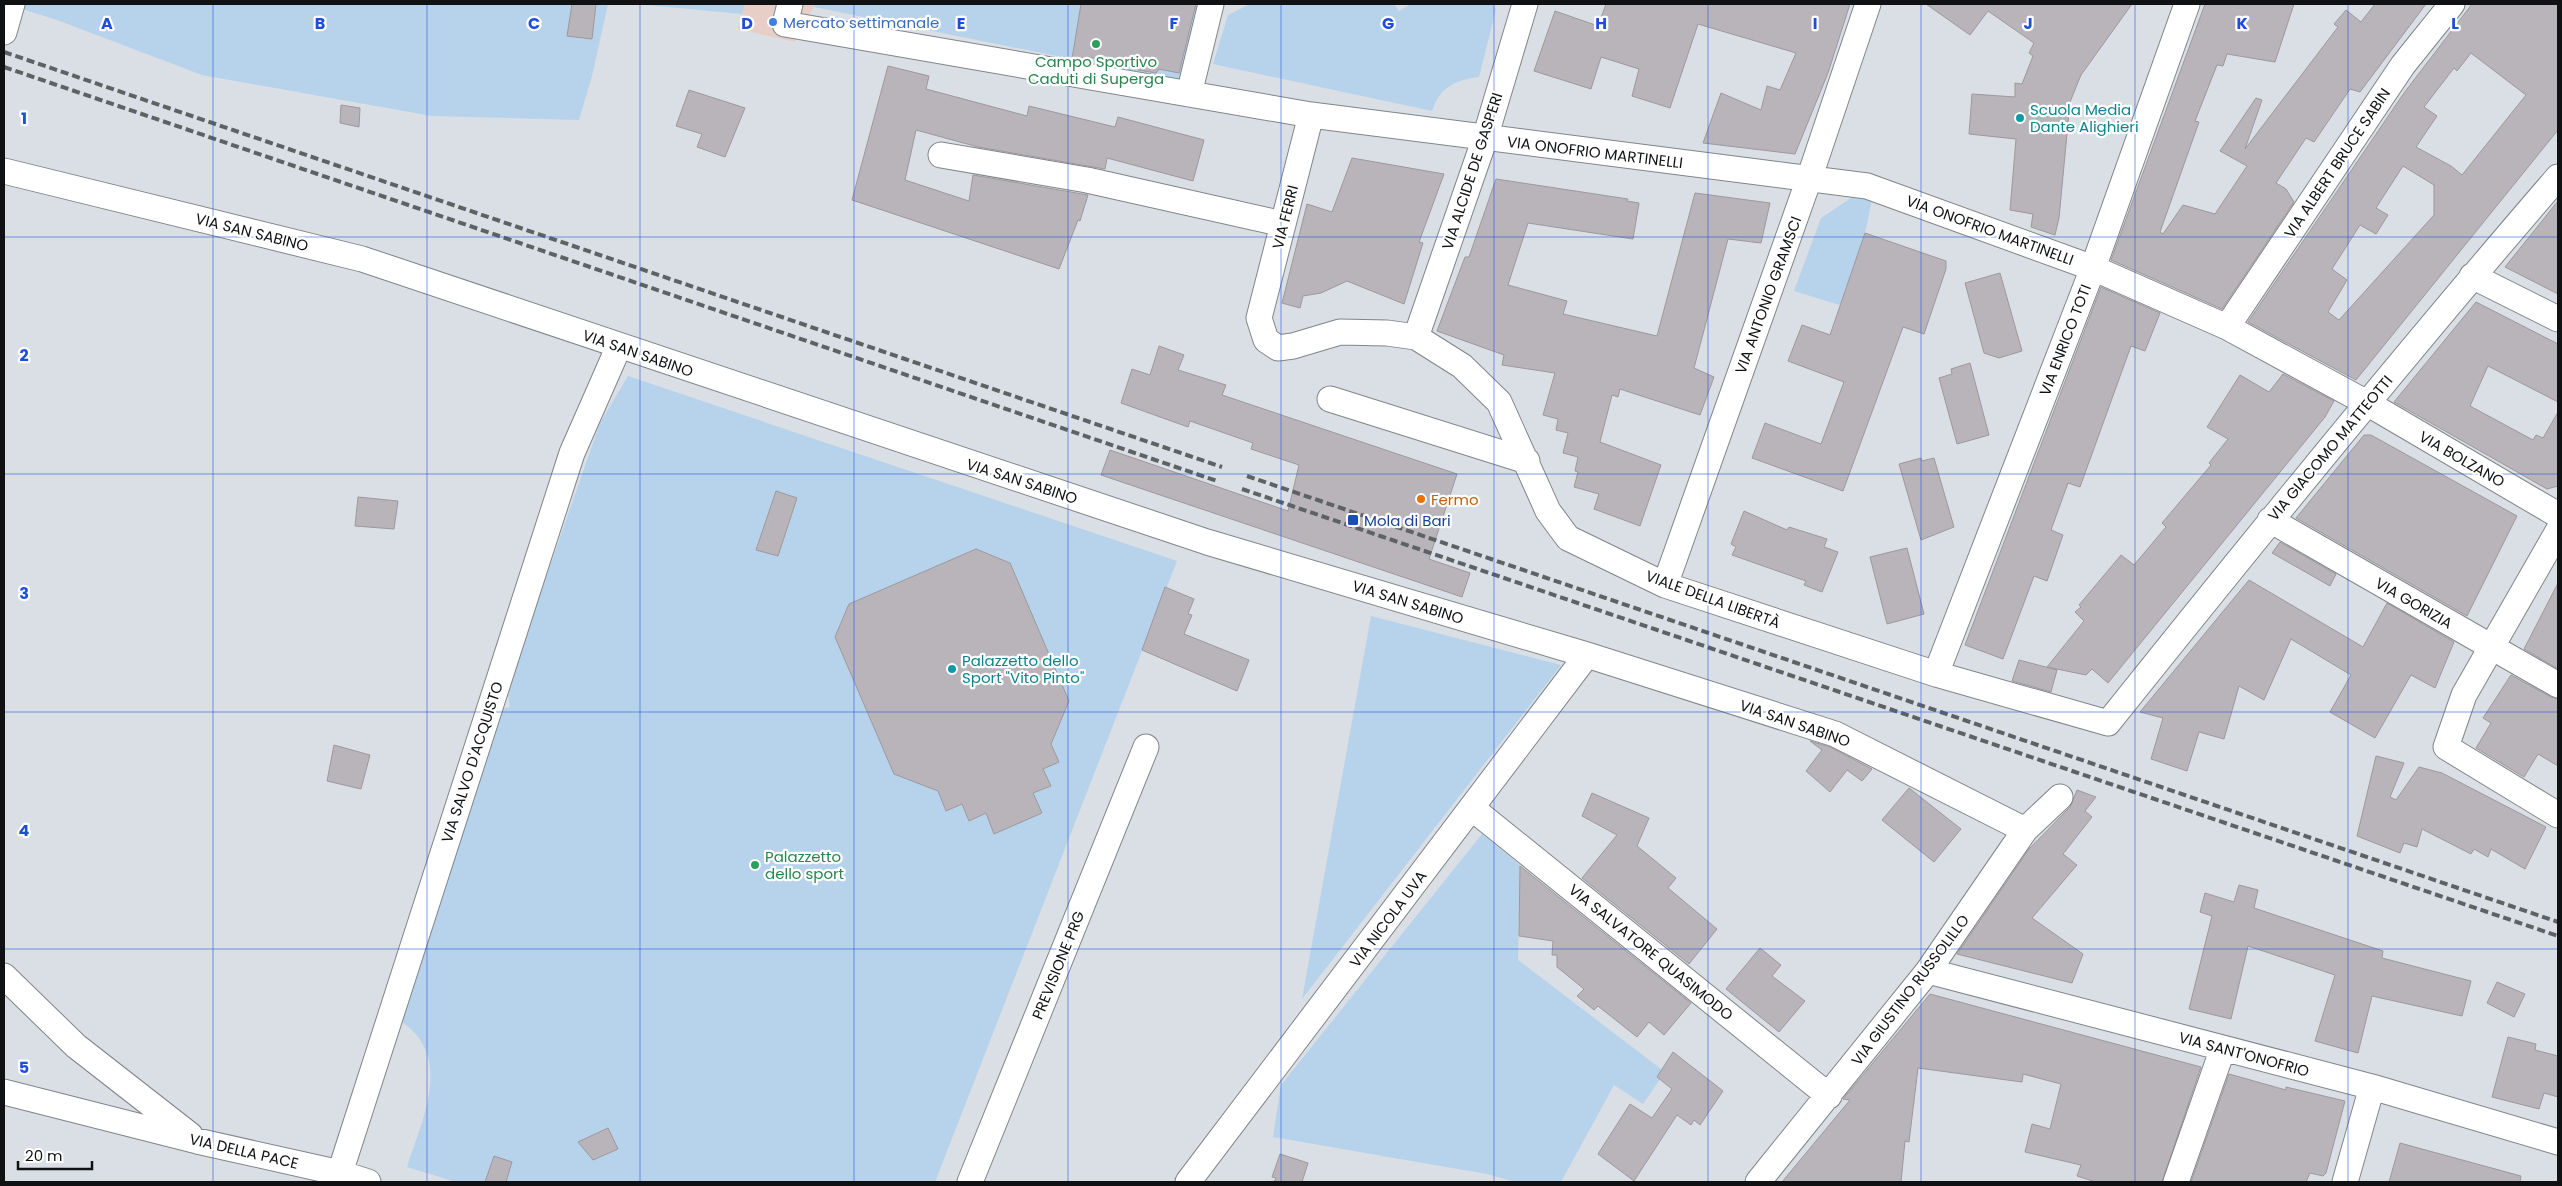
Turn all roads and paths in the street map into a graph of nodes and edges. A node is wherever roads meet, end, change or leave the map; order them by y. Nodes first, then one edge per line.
1 (12, 4) edge
2 (1211, 4) edge
3 (1868, 4) edge
4 (2187, 4) edge
5 (2452, 4) edge
6 (1523, 6) edge
7 (788, 14) edge
8 (4, 32) edge
9 (1190, 94) junction
10 (1311, 115) junction
11 (1485, 138) junction
12 (941, 156) dead end
13 (4, 171) edge
14 (2558, 177) edge
15 (1809, 179) junction
16 (1283, 224) junction
17 (2093, 268) junction
18 (2472, 276) junction
19 (1259, 318) joint
20 (2558, 319) edge
21 (2227, 327) junction
22 (1416, 338) junction
23 (619, 346) junction
24 (1330, 399) dead end
25 (2367, 403) junction
26 (1527, 462) junction
27 (2558, 515) edge
28 (2270, 520) junction
29 (2558, 531) edge
30 (1665, 585) junction
31 (2490, 647) junction
32 (1587, 655) junction
33 (1936, 674) junction
34 (2558, 685) edge
35 (2108, 723) joint
36 (1146, 747) dead end
37 (2060, 796) dead end
38 (1473, 809) junction
39 (2558, 815) edge
40 (2026, 830) junction
41 (1928, 970) junction
42 (4, 976) edge
43 (2223, 1048) junction
44 (2372, 1087) junction
45 (4, 1092) edge
46 (1829, 1096) junction
47 (197, 1141) junction
48 (2558, 1142) edge
49 (338, 1178) edge
50 (368, 1182) edge
51 (970, 1182) edge
52 (1188, 1182) edge
53 (1758, 1182) edge
54 (2176, 1182) edge
55 (2345, 1182) edge

1 - 8 street
2 - 9 street
3 - 15 street, VIA ANTONIO GRAMSCI
4 - 17 street, VIA ENRICO TOTI
5 - 21 street, VIA ALBERT BRUCE SABIN
6 - 11 street, VIA ALCIDE DE GASPERI
7 - 9 street, VIA ONOFRIO MARTINELLI
9 - 10 street, VIA ONOFRIO MARTINELLI
10 - 11 street, VIA ONOFRIO MARTINELLI
10 - 16 street, VIA FERRI
11 - 15 street, VIA ONOFRIO MARTINELLI
11 - 22 street, VIA ALCIDE DE GASPERI
12 - 16 street
13 - 23 street, VIA SAN SABINO
14 - 18 street, VIA GIACOMO MATTEOTTI
15 - 17 street, VIA ONOFRIO MARTINELLI
15 - 30 street, VIA ANTONIO GRAMSCI
16 - 19 street, VIA FERRI
17 - 21 street, VIA ONOFRIO MARTINELLI
17 - 33 street, VIA ENRICO TOTI
18 - 20 street
18 - 25 street, VIA GIACOMO MATTEOTTI
19 - 22 street, VIALE DELLA LIBERTÀ
21 - 25 street, VIA ONOFRIO MARTINELLI
22 - 26 street, VIALE DELLA LIBERTÀ
23 - 32 street, VIA SAN SABINO
23 - 49 street, VIA SALVO D'ACQUISTO
24 - 26 street
25 - 27 street, VIA BOLZANO
25 - 28 street, VIA GIACOMO MATTEOTTI
26 - 30 street, VIALE DELLA LIBERTÀ
28 - 31 street, VIA GORIZIA
28 - 35 street, VIA GIACOMO MATTEOTTI
29 - 31 street
30 - 33 street, VIALE DELLA LIBERTÀ
31 - 34 street, VIA GORIZIA
31 - 39 street
32 - 38 street, VIA NICOLA UVA
32 - 40 street, VIA SAN SABINO
33 - 35 street, VIALE DELLA LIBERTÀ
36 - 51 street, PREVISIONE PRG
37 - 40 street, VIA GIUSTINO RUSSOLILLO
38 - 46 street, VIA SALVATORE QUASIMODO
38 - 52 street, VIA NICOLA UVA
40 - 41 street, VIA GIUSTINO RUSSOLILLO
41 - 43 street, VIA SANT'ONOFRIO
41 - 46 street, VIA GIUSTINO RUSSOLILLO
42 - 47 street
43 - 44 street, VIA SANT'ONOFRIO
43 - 54 street
44 - 48 street, VIA SANT'ONOFRIO
44 - 55 street
45 - 47 street, VIA DELLA PACE
46 - 53 street, VIA GIUSTINO RUSSOLILLO
47 - 49 street, VIA DELLA PACE
49 - 50 street, VIA DELLA PACE

